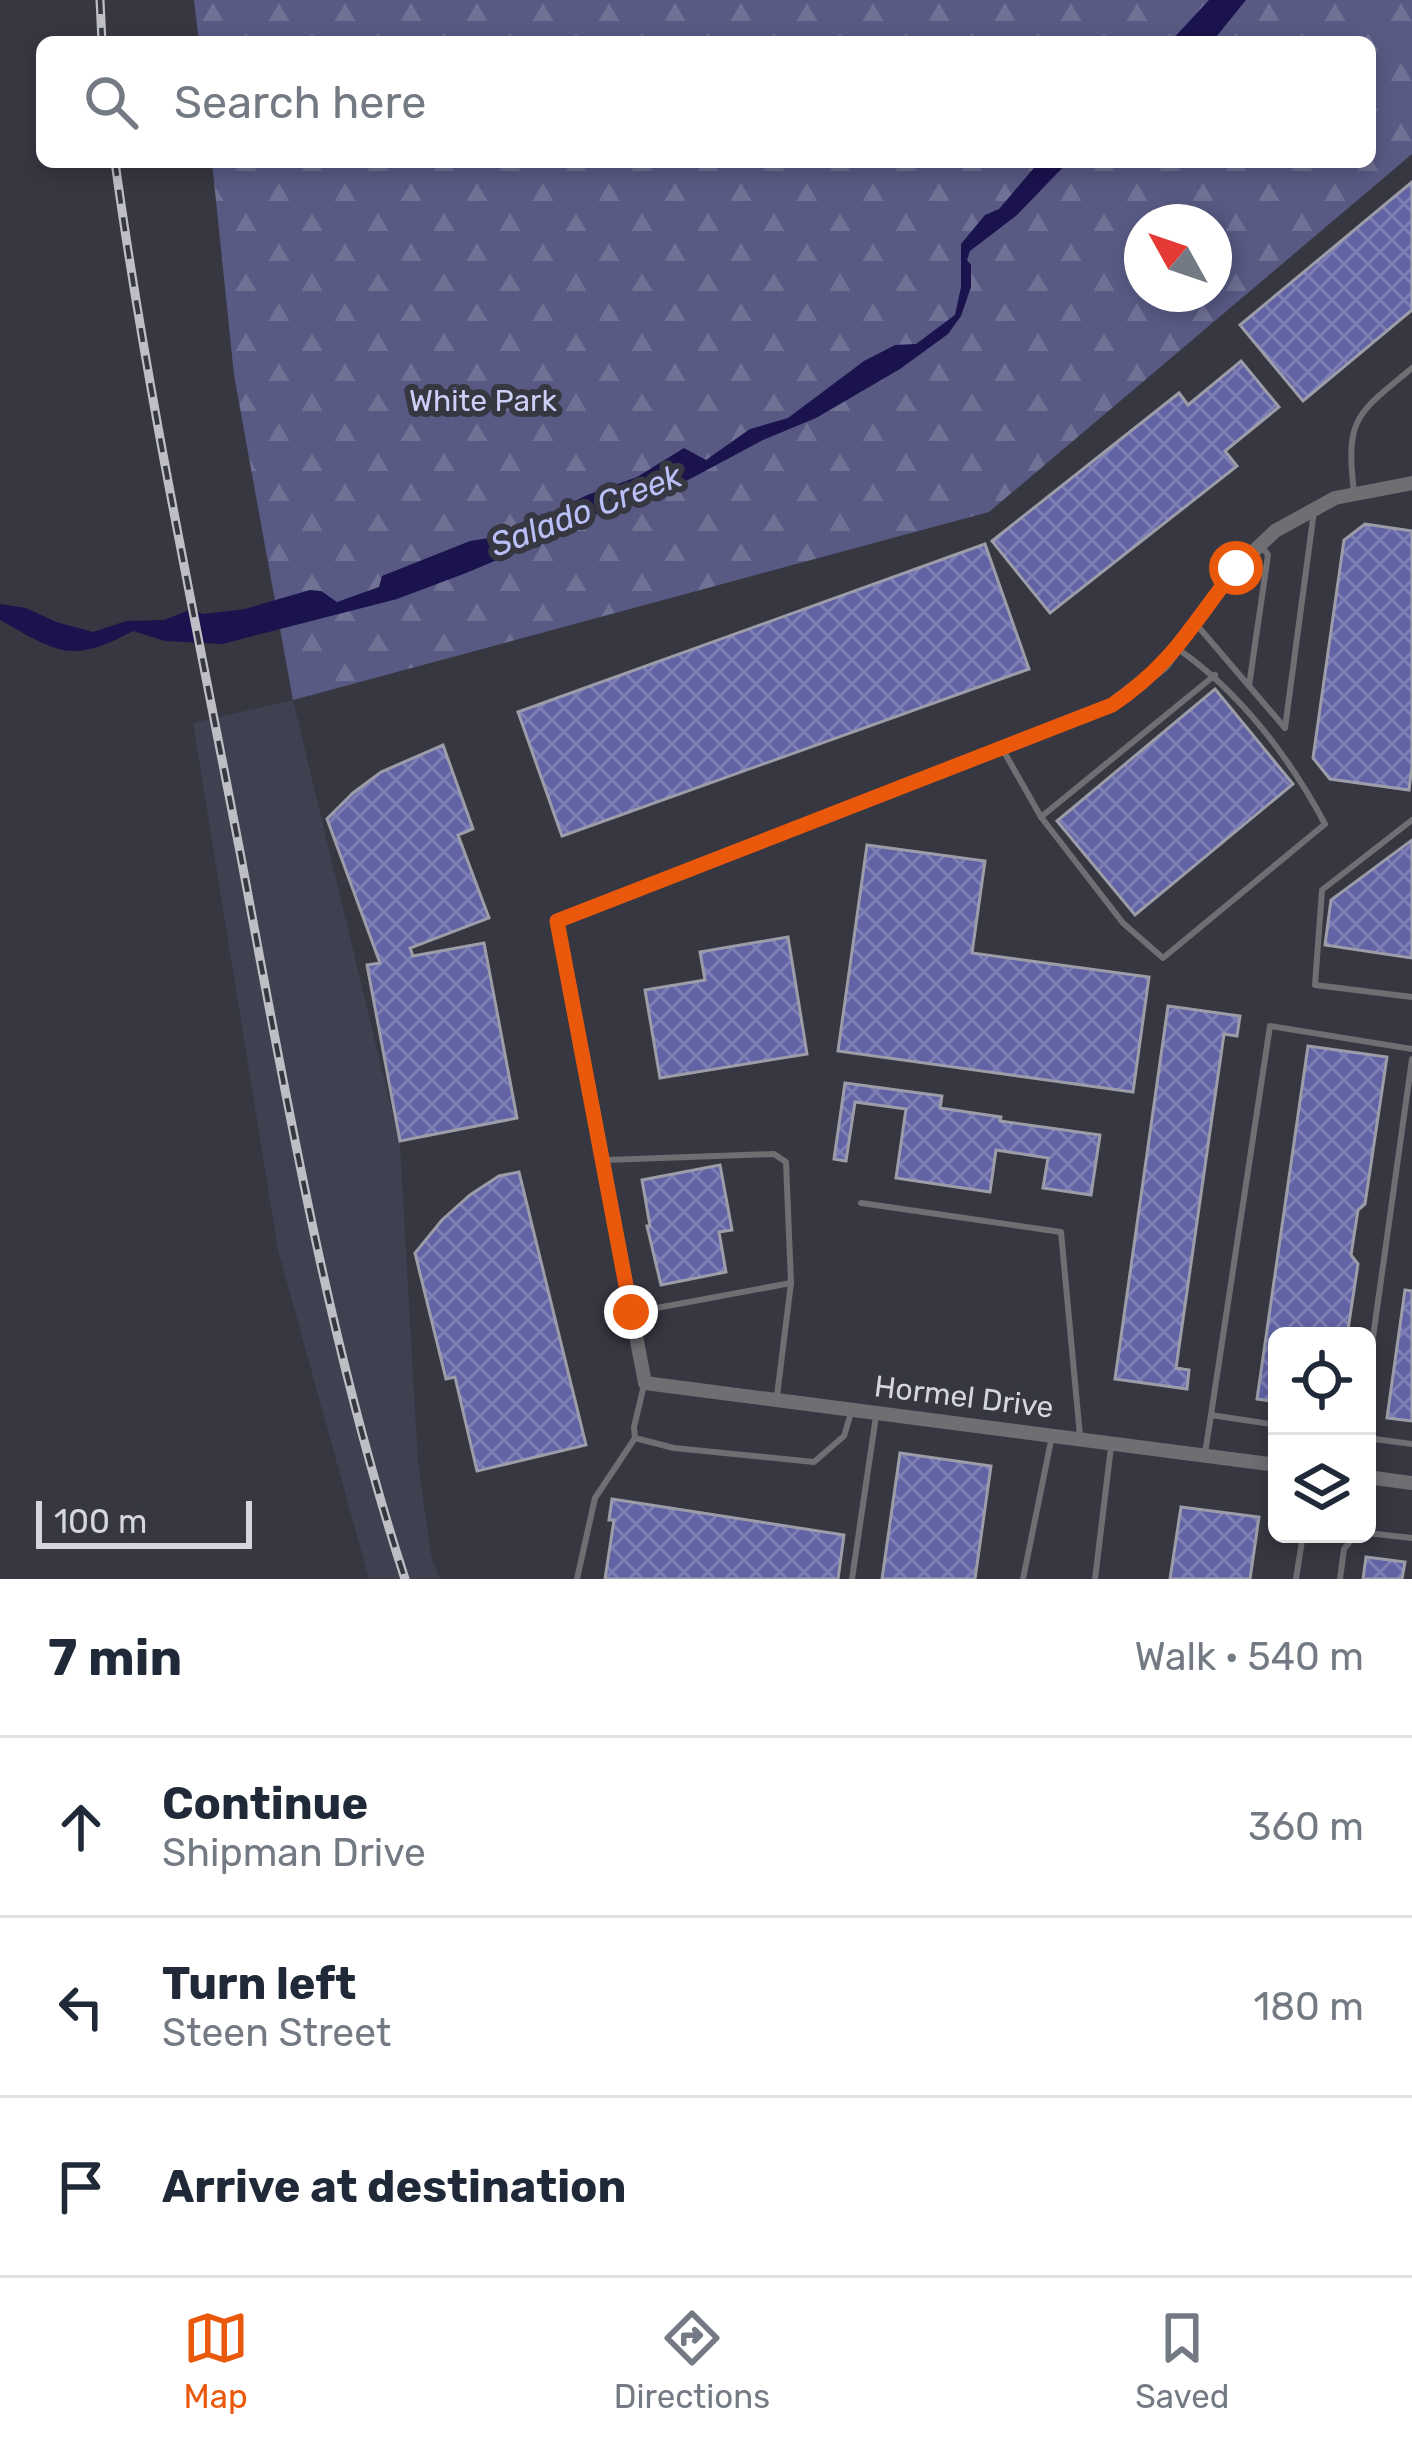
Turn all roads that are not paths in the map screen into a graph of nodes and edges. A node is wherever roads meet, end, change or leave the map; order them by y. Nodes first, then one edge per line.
1 (1412, 368) edge
2 (1412, 483) edge
3 (1354, 492) junction
4 (1314, 508) junction
5 (1260, 544) junction
6 (1196, 624) junction
7 (1178, 650) junction
8 (1215, 675) junction
9 (1249, 686) junction
10 (1003, 750) junction
11 (1041, 817) junction
12 (1412, 820) edge
13 (1412, 997) edge
14 (1412, 1049) edge
15 (1412, 1059) edge
16 (602, 1160) junction
17 (861, 1203) dead end
18 (791, 1283) junction
19 (631, 1312) junction
20 (1374, 1327) edge
21 (645, 1383) junction
22 (776, 1400) junction
23 (851, 1410) junction
24 (876, 1413) junction
25 (1211, 1415) junction
26 (1268, 1424) edge
27 (1052, 1436) junction
28 (635, 1438) junction
29 (1081, 1439) junction
30 (1376, 1439) edge
31 (1111, 1443) junction
32 (1412, 1444) edge
33 (1204, 1455) junction
34 (1268, 1464) edge
35 (1376, 1478) edge
36 (1412, 1483) edge
37 (1376, 1535) edge
38 (1412, 1538) edge
39 (1302, 1543) edge
40 (1349, 1543) edge
41 (577, 1579) edge
42 (852, 1579) edge
43 (1023, 1579) edge
44 (1095, 1579) edge
45 (1296, 1579) edge
46 (1340, 1579) edge

1 - 3 lane
2 - 3 street
3 - 4 street
4 - 5 street
4 - 9 lane
5 - 6 street
5 - 9 lane
6 - 7 street
6 - 9 lane
7 - 8 lane
7 - 10 street
8 - 11 lane
8 - 11 lane
10 - 11 lane
10 - 16 street
12 - 13 lane
14 - 25 lane
15 - 20 lane
16 - 18 lane
16 - 19 street
17 - 29 lane
18 - 19 lane
18 - 22 lane
19 - 21 street
21 - 22 street, Hormel Drive
21 - 28 lane
22 - 23 street, Hormel Drive
23 - 24 street, Hormel Drive
23 - 28 lane
24 - 27 street, Hormel Drive
24 - 42 lane
25 - 26 lane
25 - 33 lane
27 - 29 street, Hormel Drive
27 - 43 lane
28 - 41 lane
29 - 31 street, Hormel Drive
30 - 32 lane
31 - 33 street, Hormel Drive
31 - 44 lane
33 - 34 street, Hormel Drive
35 - 36 street
37 - 38 lane
39 - 45 lane
40 - 46 lane

